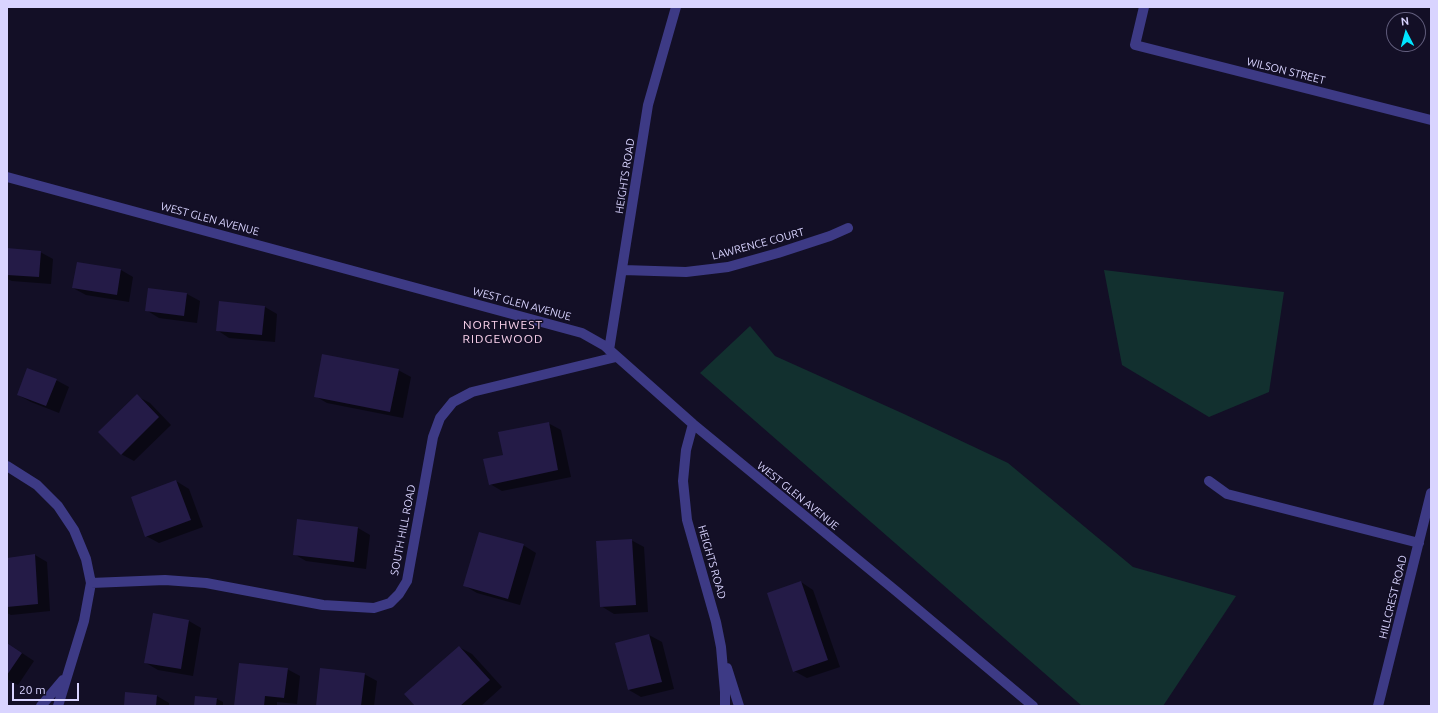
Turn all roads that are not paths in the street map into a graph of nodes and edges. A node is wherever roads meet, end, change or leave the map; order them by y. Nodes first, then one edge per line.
1 (676, 7) edge
2 (1144, 7) edge
3 (1431, 120) edge
4 (7, 177) edge
5 (848, 228) dead end
6 (622, 270) junction
7 (612, 354) junction
8 (692, 424) junction
9 (7, 466) edge
10 (1209, 481) dead end
11 (1431, 494) edge
12 (1419, 543) junction
13 (90, 583) junction
14 (721, 647) junction
15 (69, 672) junction
16 (41, 706) edge
17 (58, 706) edge
18 (725, 706) edge
19 (739, 706) edge
20 (1033, 706) edge
21 (1378, 706) edge

1 - 6 street, HEIGHTS ROAD
2 - 3 street, WILSON STREET
4 - 7 street, WEST GLEN AVENUE
5 - 6 street, LAWRENCE COURT
6 - 7 street, HEIGHTS ROAD
7 - 8 street, WEST GLEN AVENUE
7 - 13 street, SOUTH HILL ROAD
8 - 14 street, HEIGHTS ROAD
8 - 20 street, WEST GLEN AVENUE
9 - 13 street
10 - 12 street
11 - 12 street, HILLCREST ROAD
12 - 21 street, HILLCREST ROAD
13 - 15 street
14 - 18 street, HEIGHTS ROAD
14 - 19 street
15 - 16 street
15 - 17 street

